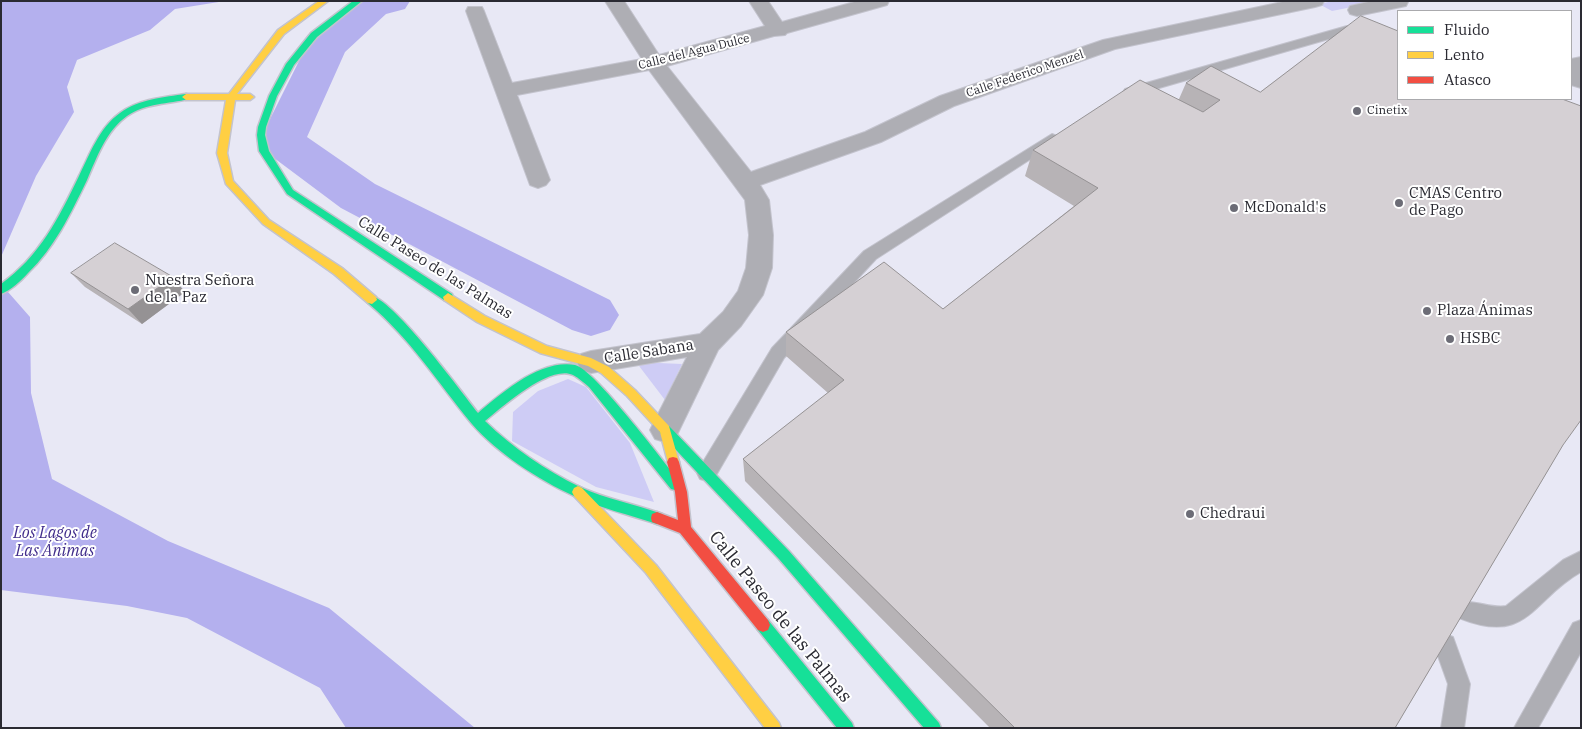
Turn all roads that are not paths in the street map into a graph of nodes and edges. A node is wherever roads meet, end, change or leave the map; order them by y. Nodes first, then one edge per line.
1 (324, 1) edge
2 (358, 1) edge
3 (614, 1) edge
4 (758, 1) edge
5 (880, 1) edge
6 (1315, 1) edge
7 (1399, 2) edge
8 (1357, 10) dead end
9 (474, 11) dead end
10 (778, 31) junction
11 (1397, 54) edge
12 (654, 63) junction
13 (1581, 63) edge
14 (1581, 82) edge
15 (505, 91) junction
16 (1120, 95) edge
17 (271, 96) junction
18 (231, 97) junction
19 (1062, 132) edge
20 (538, 180) dead end
21 (746, 182) junction
22 (1, 290) edge
23 (708, 343) junction
24 (591, 362) junction
25 (477, 421) junction
26 (666, 430) junction
27 (707, 473) junction
28 (578, 492) junction
29 (681, 492) junction
30 (685, 529) junction
31 (1581, 561) edge
32 (1467, 611) edge
33 (1581, 631) edge
34 (1445, 646) edge
35 (774, 728) edge
36 (847, 728) edge
37 (934, 728) edge
38 (1452, 728) edge
39 (1526, 728) edge

1 - 18 main road, Calle Paseo de las Palmas
2 - 17 main road, Calle Paseo de las Palmas
3 - 12 street, Calle Sabana
4 - 10 street
5 - 10 street, Calle del Agua Dulce
6 - 21 street, Calle Federico Menzel
7 - 8 street
9 - 15 street
10 - 12 street, Calle del Agua Dulce
11 - 16 lane
12 - 15 street, Calle del Agua Dulce
12 - 21 street, Calle Sabana
13 - 14 street
15 - 20 street
17 - 18 main road
17 - 24 main road, Calle Paseo de las Palmas
18 - 22 main road
18 - 25 main road, Calle Paseo de las Palmas
19 - 27 lane
21 - 23 street, Calle Sabana
23 - 24 street, Calle Sabana
23 - 26 street, Calle Sabana
24 - 26 main road, Calle Paseo de las Palmas
25 - 28 main road, Calle Paseo de las Palmas
25 - 29 main road
26 - 27 main road
26 - 29 main road, Calle Paseo de las Palmas
27 - 37 main road
28 - 30 main road, Calle Paseo de las Palmas
28 - 35 main road
29 - 30 main road, Calle Paseo de las Palmas
30 - 36 main road, Calle Paseo de las Palmas
31 - 32 lane
33 - 39 lane
34 - 38 lane

